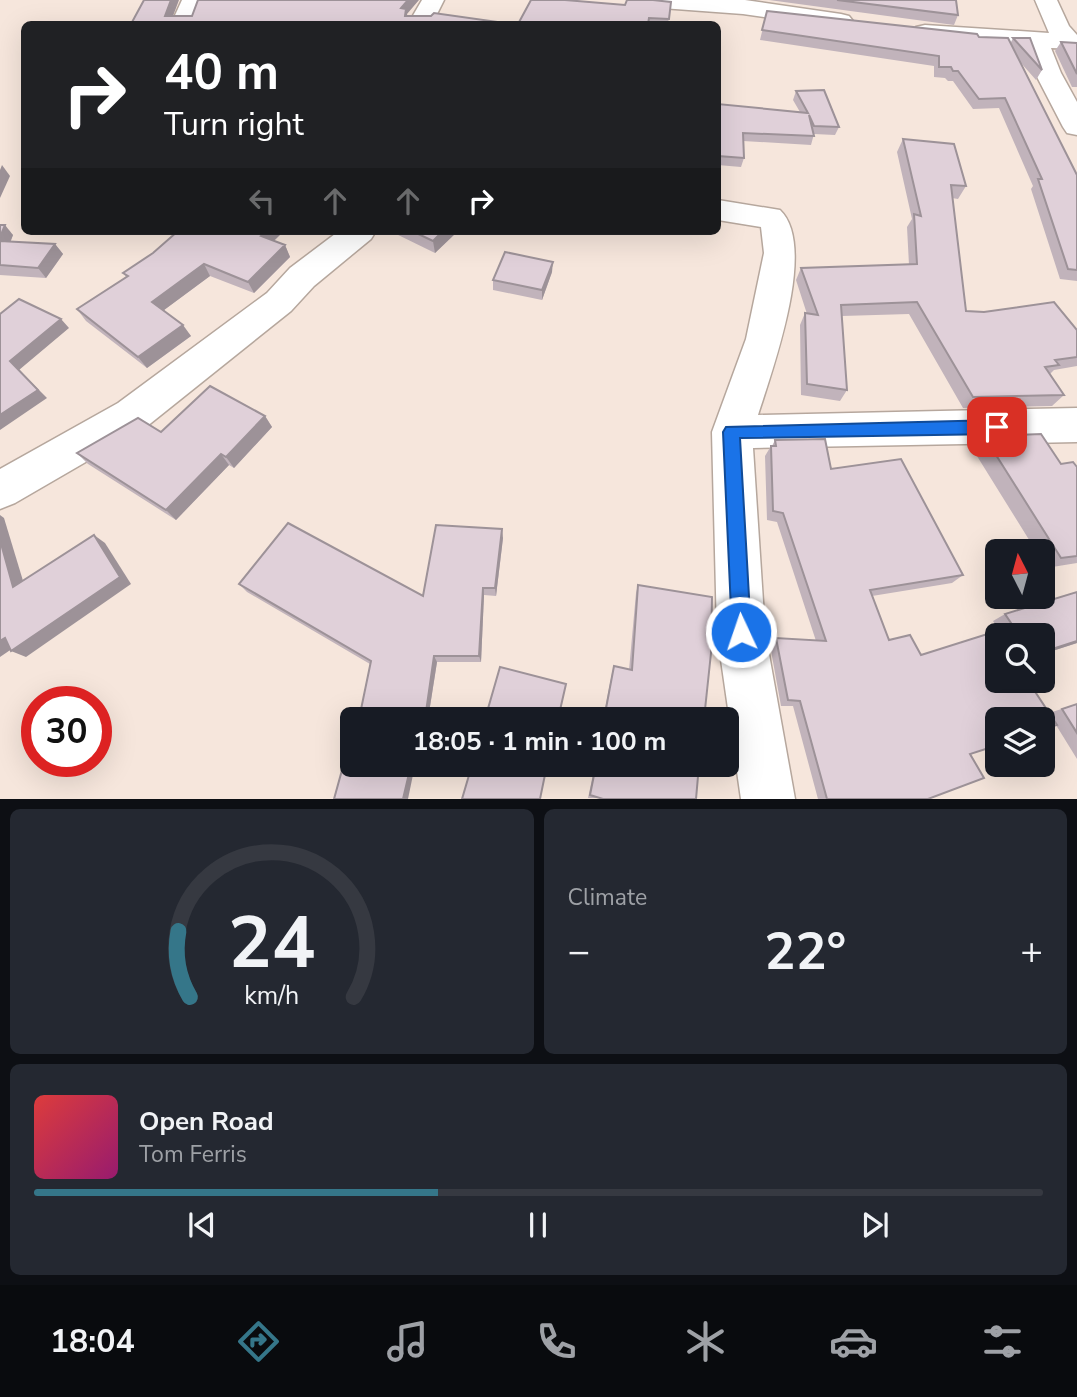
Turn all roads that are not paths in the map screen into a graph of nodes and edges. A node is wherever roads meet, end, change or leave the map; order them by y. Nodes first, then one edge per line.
1 (193, 0) edge
2 (433, 0) edge
3 (648, 0) edge
4 (1046, 0) edge
5 (732, 3) edge
6 (184, 21) edge
7 (422, 21) edge
8 (863, 24) edge
9 (905, 29) edge
10 (1036, 40) junction
11 (1073, 42) edge
12 (1077, 127) edge
13 (721, 210) edge
14 (355, 235) edge
15 (1077, 425) edge
16 (732, 432) junction
17 (0, 490) edge
18 (768, 799) edge

1 - 6 street
2 - 7 street
3 - 5 street
4 - 11 street
5 - 8 street
9 - 10 street
10 - 11 street
10 - 12 street
13 - 16 street
14 - 17 street
15 - 16 street
16 - 18 street

